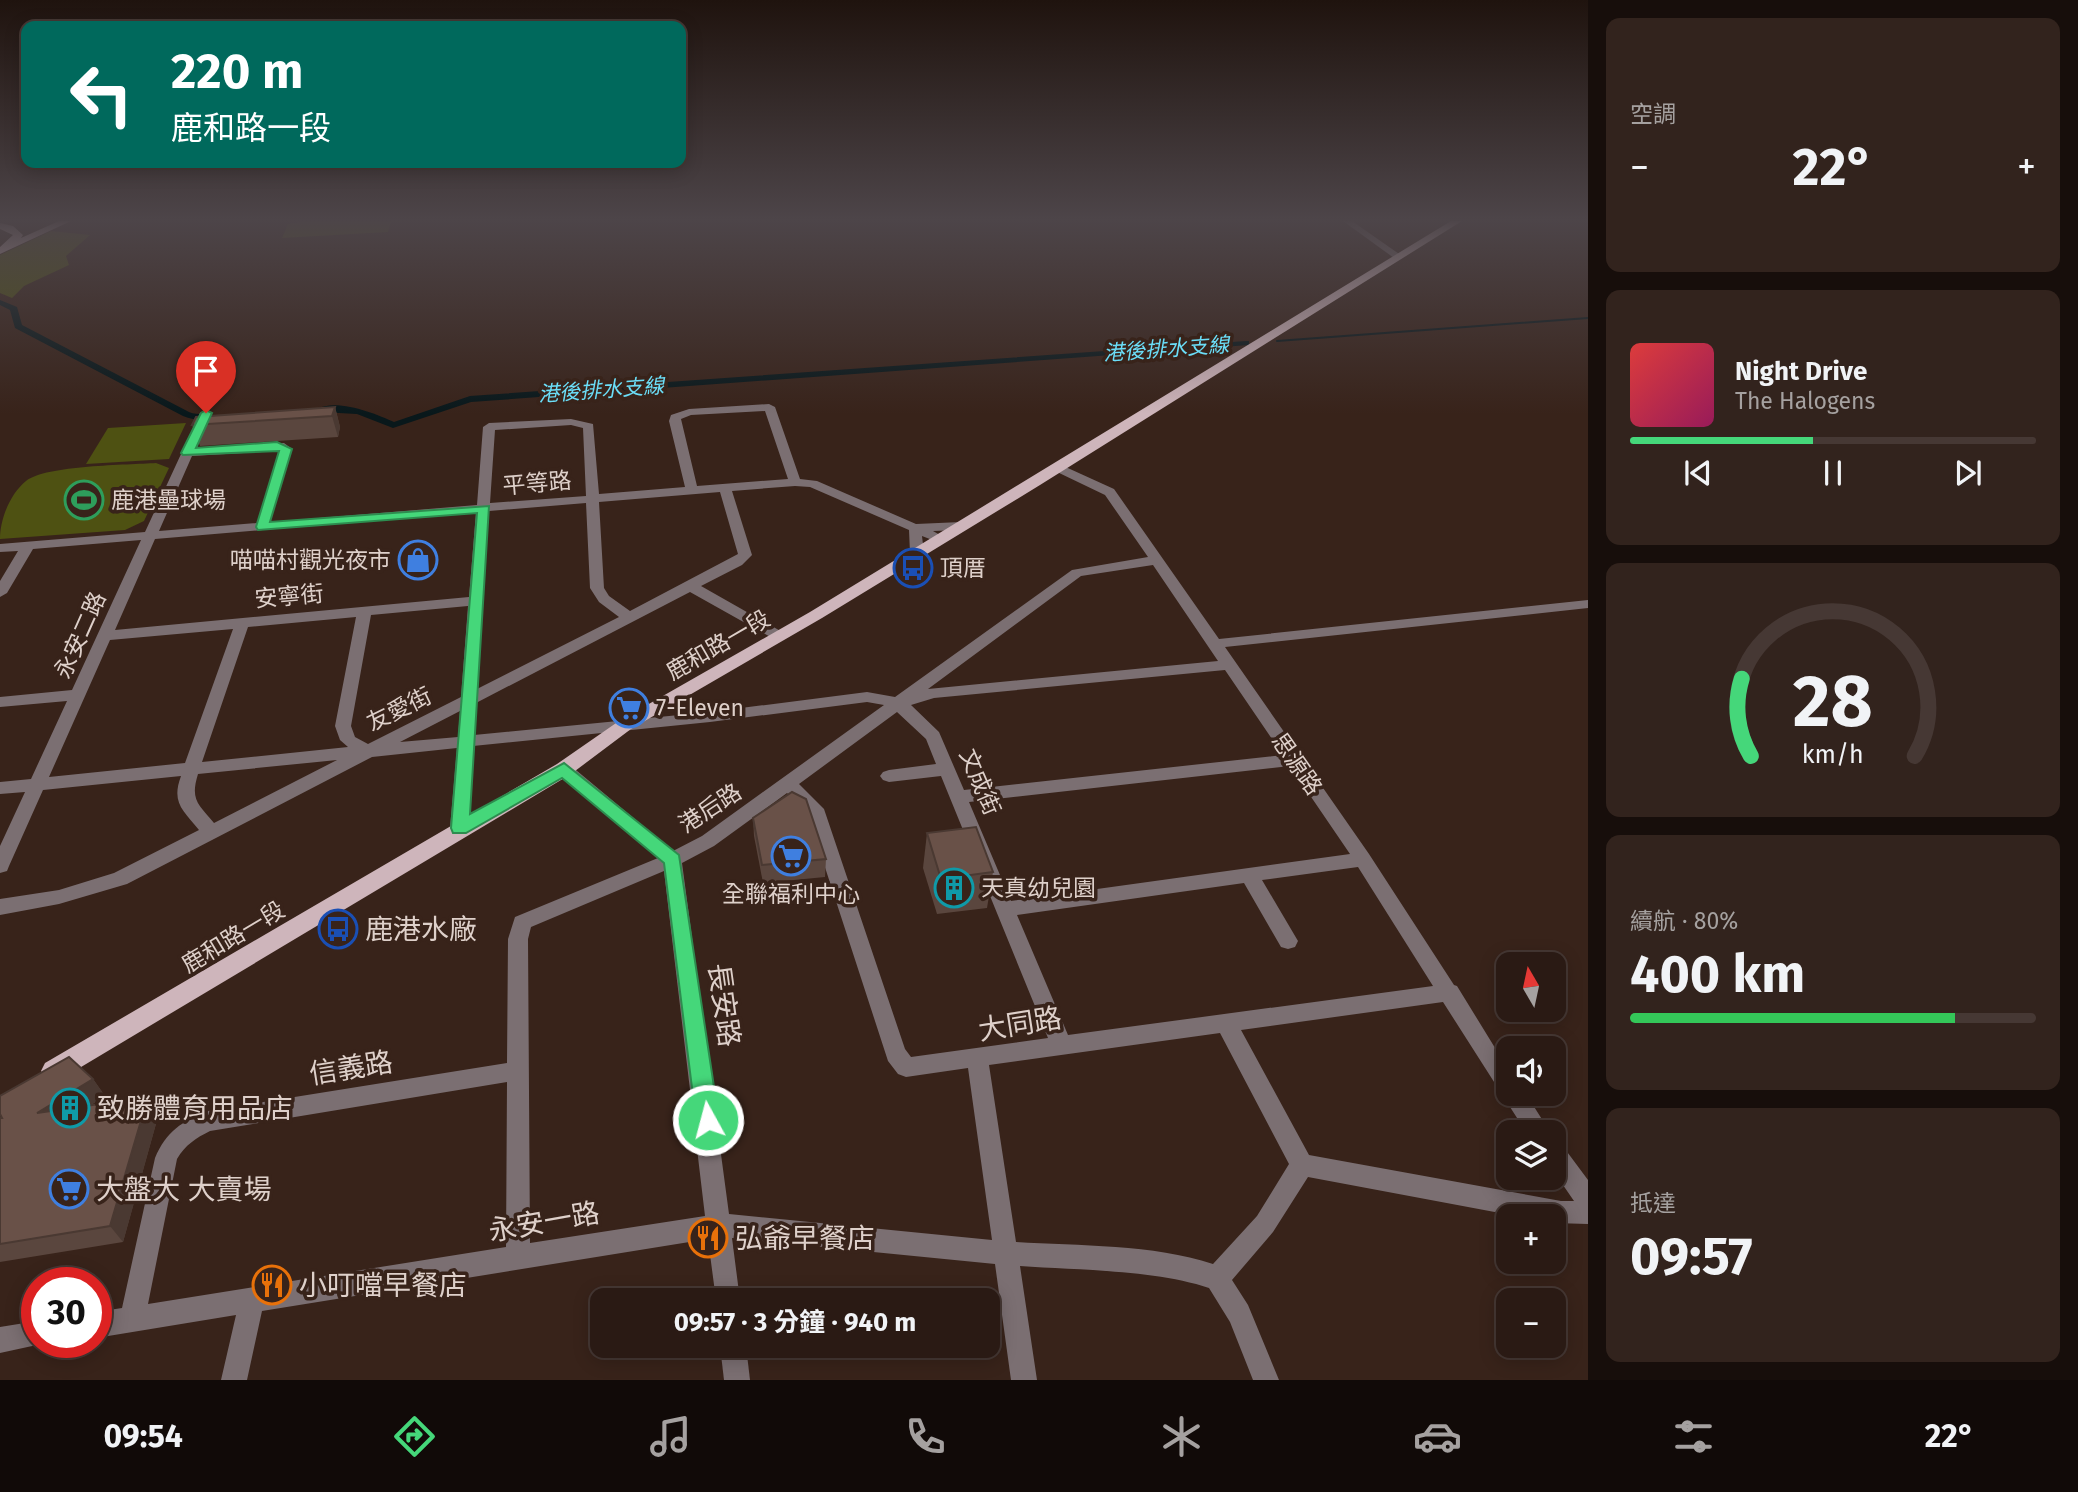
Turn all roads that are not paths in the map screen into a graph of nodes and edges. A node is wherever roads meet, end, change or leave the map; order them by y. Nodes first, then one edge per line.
1 (1350, 285) edge
2 (204, 418) edge
3 (188, 453) junction
4 (1059, 467) junction
5 (795, 482) junction
6 (725, 488) junction
7 (692, 490) junction
8 (593, 500) junction
9 (484, 509) junction
10 (961, 526) junction
11 (262, 527) junction
12 (915, 528) junction
13 (150, 536) junction
14 (940, 539) junction
15 (28, 546) junction
16 (0, 548) edge
17 (917, 553) junction
18 (1156, 560) junction
19 (692, 587) junction
20 (0, 593) edge
21 (477, 601) junction
22 (1588, 604) edge
23 (364, 612) junction
24 (628, 617) junction
25 (242, 623) junction
26 (104, 636) junction
27 (779, 636) junction
28 (1213, 645) junction
29 (1227, 665) junction
30 (78, 695) junction
31 (468, 701) junction
32 (0, 702) edge
33 (899, 704) junction
34 (625, 725) junction
35 (466, 741) junction
36 (366, 751) junction
37 (1294, 760) junction
38 (191, 769) junction
39 (564, 769) junction
40 (948, 769) junction
41 (889, 776) dead end
42 (37, 784) junction
43 (789, 785) junction
44 (0, 788) edge
45 (960, 797) junction
46 (460, 828) junction
47 (211, 832) junction
48 (1363, 859) junction
49 (673, 860) junction
50 (0, 866) edge
51 (1249, 875) junction
52 (0, 906) edge
53 (1006, 909) junction
54 (1288, 941) dead end
55 (1450, 992) junction
56 (1226, 1023) junction
57 (1062, 1045) junction
58 (978, 1060) junction
59 (1496, 1067) edge
60 (516, 1071) junction
61 (35, 1082) edge
62 (1302, 1166) junction
63 (1566, 1170) edge
64 (1588, 1200) edge
65 (1588, 1212) edge
66 (721, 1225) junction
67 (1004, 1252) junction
68 (518, 1258) junction
69 (1217, 1278) junction
70 (728, 1288) edge
71 (251, 1301) junction
72 (132, 1319) junction
73 (112, 1322) edge
74 (21, 1337) edge
75 (0, 1340) edge
76 (734, 1358) edge
77 (234, 1380) edge
78 (737, 1380) edge
79 (1024, 1380) edge
80 (1266, 1380) edge

1 - 4 main road, 鹿和路一段
2 - 3 street, 永安二路
3 - 11 street
3 - 13 street, 永安二路
4 - 10 main road, 鹿和路一段
4 - 18 street, 思源路
5 - 6 street, 平等路
5 - 7 street
5 - 12 street, 平等路
6 - 7 street, 平等路
6 - 19 street, 友愛街
7 - 8 street, 平等路
8 - 9 street, 平等路
8 - 9 street
8 - 24 street
9 - 11 street, 平等路
9 - 21 street
10 - 12 street
10 - 14 main road, 鹿和路一段
11 - 13 street, 平等路
12 - 14 street, 平等路
12 - 17 street
13 - 15 street, 平等路
13 - 26 street, 永安二路
14 - 17 main road, 鹿和路一段
15 - 16 street, 平等路
15 - 20 street
17 - 27 main road, 鹿和路一段
18 - 28 street, 思源路
18 - 33 street, 港后路
19 - 24 street, 友愛街
19 - 27 street
21 - 23 street, 安寧街
21 - 31 street
22 - 28 street
23 - 25 street, 安寧街
23 - 36 street
24 - 31 street, 友愛街
25 - 26 street, 安寧街
25 - 38 street
26 - 30 street, 永安二路
27 - 34 main road, 鹿和路一段
28 - 29 street, 思源路
29 - 33 street
29 - 37 street, 思源路
30 - 32 street
30 - 42 street, 永安二路
31 - 35 street
31 - 36 street, 友愛街
33 - 34 street
33 - 40 street, 文成街
33 - 43 street, 港后路
34 - 35 street
34 - 39 main road, 鹿和路一段
35 - 36 street
35 - 46 street
36 - 38 street
36 - 47 street, 友愛街
37 - 45 street
37 - 48 street, 思源路
38 - 42 street
38 - 47 street
39 - 46 main road, 鹿和路一段
39 - 49 street
40 - 41 street
40 - 45 street, 文成街
42 - 44 street
42 - 50 street, 永安二路
43 - 49 street, 港后路
43 - 58 street, 大同路
45 - 53 street, 文成街
46 - 61 main road, 鹿和路一段
47 - 52 street, 友愛街
48 - 51 street
48 - 55 street, 思源路
49 - 60 street, 港后路
49 - 66 street, 長安路
51 - 53 street
51 - 54 street
53 - 57 street, 文成街
55 - 56 street, 大同路
55 - 59 street, 思源路
56 - 57 street, 大同路
56 - 62 street
57 - 58 street, 大同路
58 - 67 street
60 - 68 street, 港后路
60 - 72 street, 信義路
62 - 65 street
62 - 69 street
63 - 64 street
66 - 67 street, 永安一路
66 - 68 street, 永安一路
66 - 70 street, 長安路
67 - 69 street, 永安一路
67 - 79 street
68 - 71 street, 永安一路
69 - 80 street
71 - 72 street, 永安一路
71 - 77 street
72 - 73 street, 永安一路
74 - 75 street
76 - 78 street

